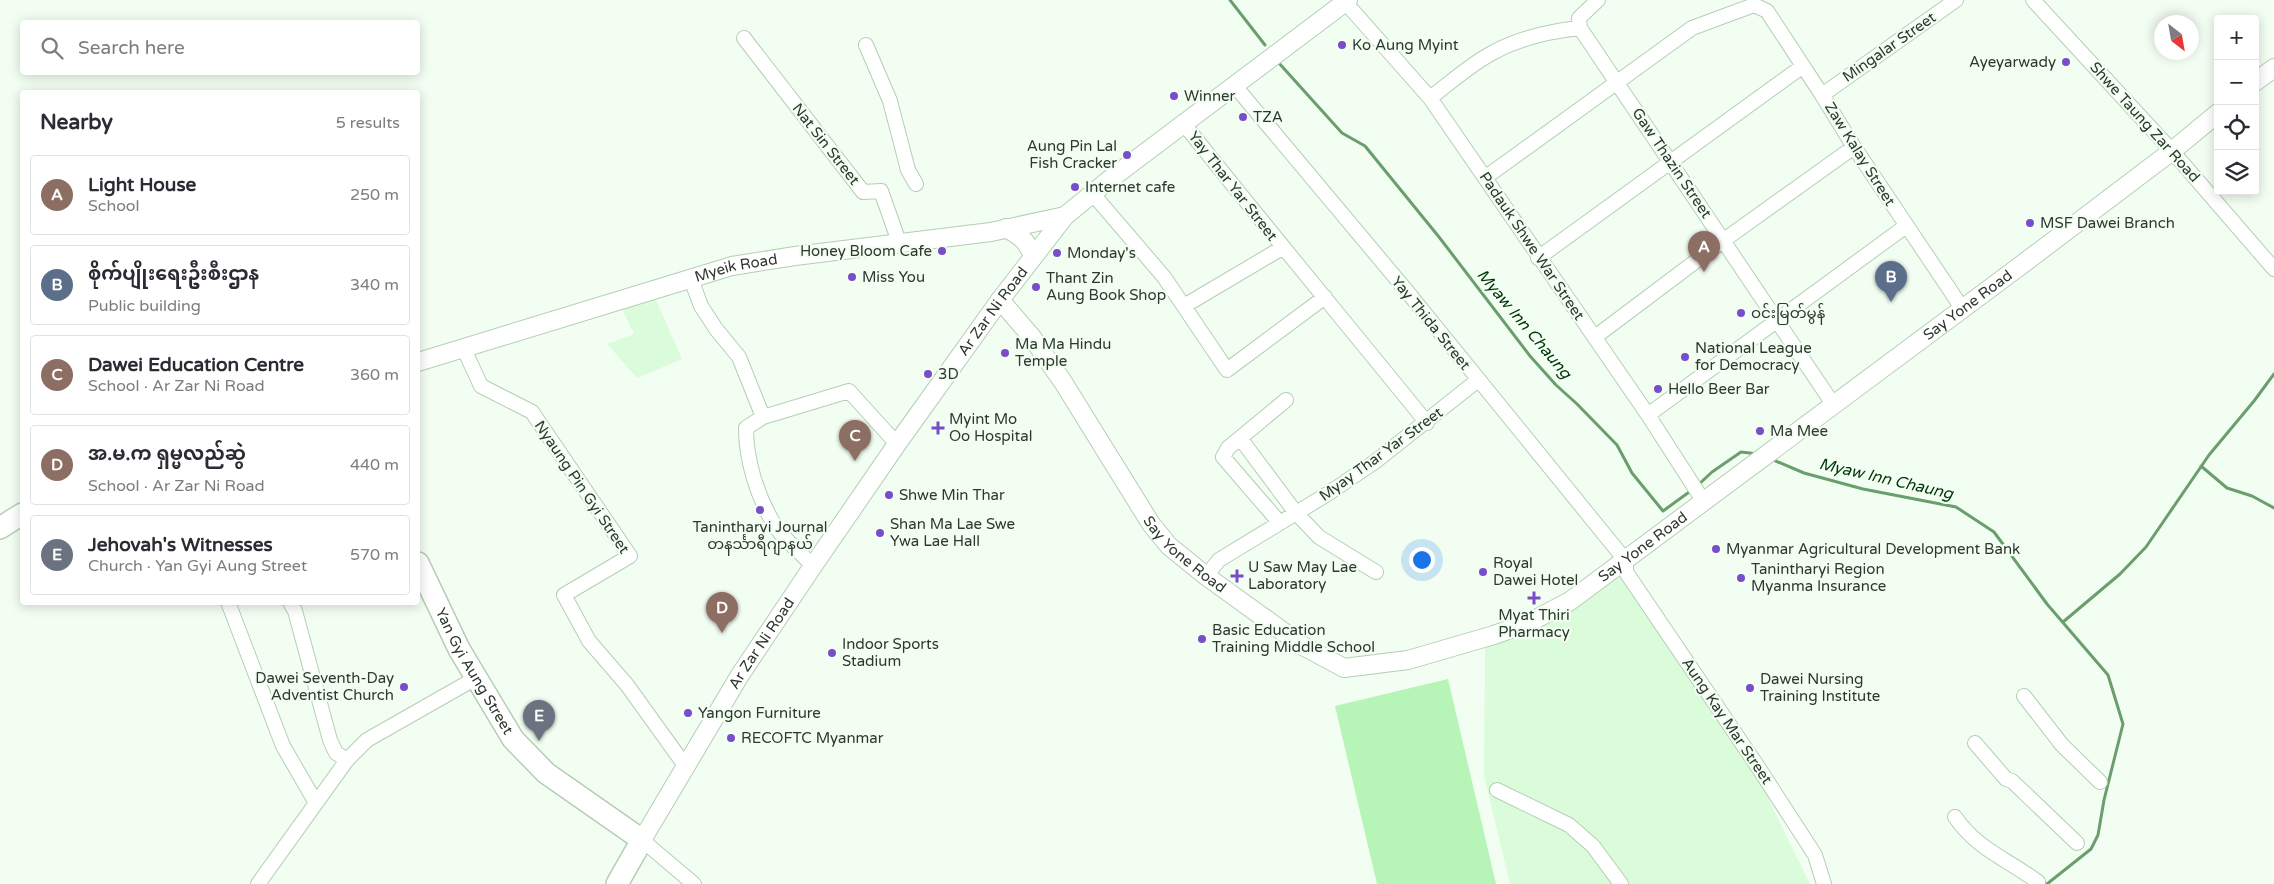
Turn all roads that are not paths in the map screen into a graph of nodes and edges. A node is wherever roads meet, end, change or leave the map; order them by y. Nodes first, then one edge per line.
1 (1598, 0) edge
2 (1956, 0) edge
3 (2033, 0) edge
4 (1346, 1) edge
5 (1580, 28) junction
6 (744, 38) dead end
7 (866, 45) dead end
8 (1803, 66) junction
9 (2274, 68) edge
10 (2259, 79) edge
11 (1618, 82) junction
12 (1235, 86) junction
13 (1822, 95) junction
14 (1430, 98) junction
15 (2214, 116) edge
16 (1184, 124) junction
17 (1854, 147) junction
18 (2172, 151) junction
19 (1670, 160) junction
20 (1486, 177) junction
21 (916, 184) dead end
22 (1092, 193) junction
23 (1065, 216) junction
24 (1906, 226) junction
25 (1006, 228) junction
26 (1724, 240) junction
27 (899, 242) junction
28 (1282, 248) junction
29 (1033, 257) junction
30 (1538, 258) junction
31 (2274, 269) edge
32 (691, 279) junction
33 (1325, 297) junction
34 (1000, 300) junction
35 (1184, 306) junction
36 (1962, 308) junction
37 (1777, 321) junction
38 (1595, 337) junction
39 (463, 347) junction
40 (420, 361) edge
41 (1478, 380) junction
42 (1286, 400) dead end
43 (1833, 404) junction
44 (1648, 415) junction
45 (763, 417) junction
46 (1426, 423) junction
47 (1240, 438) junction
48 (897, 444) junction
49 (1704, 502) junction
50 (1296, 513) junction
51 (20, 515) edge
52 (1279, 522) junction
53 (0, 528) edge
54 (1626, 561) junction
55 (813, 566) junction
56 (420, 567) edge
57 (1376, 572) dead end
58 (1206, 576) junction
59 (229, 605) edge
60 (292, 605) edge
61 (476, 678) junction
62 (2024, 696) dead end
63 (1975, 743) dead end
64 (347, 760) junction
65 (686, 767) junction
66 (2100, 782) dead end
67 (1497, 790) dead end
68 (316, 802) junction
69 (1955, 817) dead end
70 (642, 840) junction
71 (2077, 843) dead end
72 (2038, 882) dead end
73 (258, 884) edge
74 (617, 884) edge
75 (694, 884) edge
76 (1621, 884) edge
77 (1824, 884) edge

1 - 5 street
2 - 13 street, Mingalar Street
3 - 18 street, Shwe Taung Zar Road
4 - 12 main road, Ar Zar Ni Road
4 - 14 street, Padauk Shwe War Street
5 - 11 street, Gaw Thazin Street
5 - 14 street
6 - 27 street, Nat Sin Street
7 - 21 street
8 - 11 street, Zaw Kalay Street
8 - 13 street, Zaw Kalay Street
8 - 19 street
9 - 10 main road
11 - 19 street, Gaw Thazin Street
11 - 20 street
12 - 16 main road, Ar Zar Ni Road
12 - 41 street, Yay Thida Street
13 - 17 street, Zaw Kalay Street
14 - 20 street, Padauk Shwe War Street
15 - 18 main road, Say Yone Road
16 - 22 main road, Ar Zar Ni Road
16 - 28 street, Yay Thar Yar Street
17 - 24 street, Zaw Kalay Street
17 - 26 street
18 - 31 street, Shwe Taung Zar Road
18 - 36 main road, Say Yone Road
19 - 26 street, Gaw Thazin Street
19 - 30 street
20 - 30 street, Padauk Shwe War Street
22 - 23 main road, Ar Zar Ni Road
22 - 35 street
23 - 25 main road, Myeik Road
23 - 29 main road, Ar Zar Ni Road
24 - 36 street, Zaw Kalay Street
24 - 37 street
25 - 27 main road, Myeik Road
25 - 29 main road
26 - 37 street, Gaw Thazin Street
26 - 38 street
27 - 32 main road, Myeik Road
28 - 33 street, Yay Thar Yar Street
28 - 35 street, Yay Thar Yar Street
29 - 34 main road, Ar Zar Ni Road
30 - 38 street, Padauk Shwe War Street
32 - 39 main road, Myeik Road
32 - 45 street
33 - 35 street
33 - 46 street, Yay Thar Yar Street
34 - 48 main road, Ar Zar Ni Road
34 - 58 main road, Say Yone Road
36 - 43 main road, Say Yone Road
37 - 43 street, Gaw Thazin Street
37 - 44 street
38 - 44 street, Padauk Shwe War Street
39 - 40 main road, Myeik Road
39 - 65 street, Nyaung Pin Gyi Street
41 - 46 street, Myay Thar Yar Street
41 - 54 street, Yay Thida Street
42 - 47 street
43 - 49 main road, Say Yone Road
44 - 49 street, Padauk Shwe War Street
45 - 48 street
45 - 55 street
46 - 50 street, Myay Thar Yar Street
47 - 50 street
47 - 52 street
48 - 55 main road, Ar Zar Ni Road
49 - 54 main road, Say Yone Road
50 - 52 street, Myay Thar Yar Street
50 - 57 street
51 - 53 highway
52 - 58 street, Myay Thar Yar Street
54 - 58 main road, Say Yone Road
54 - 77 street, Aung Kay Mar Street
55 - 65 main road, Ar Zar Ni Road
56 - 61 highway, Yan Gyi Aung Street
59 - 68 street
60 - 64 street
61 - 64 street
61 - 70 highway, Yan Gyi Aung Street
62 - 66 street
63 - 71 street
64 - 68 street
65 - 70 main road, Ar Zar Ni Road
67 - 76 street
68 - 73 street
69 - 72 street
70 - 74 highway, Ar Zar Ni Road
70 - 75 street

